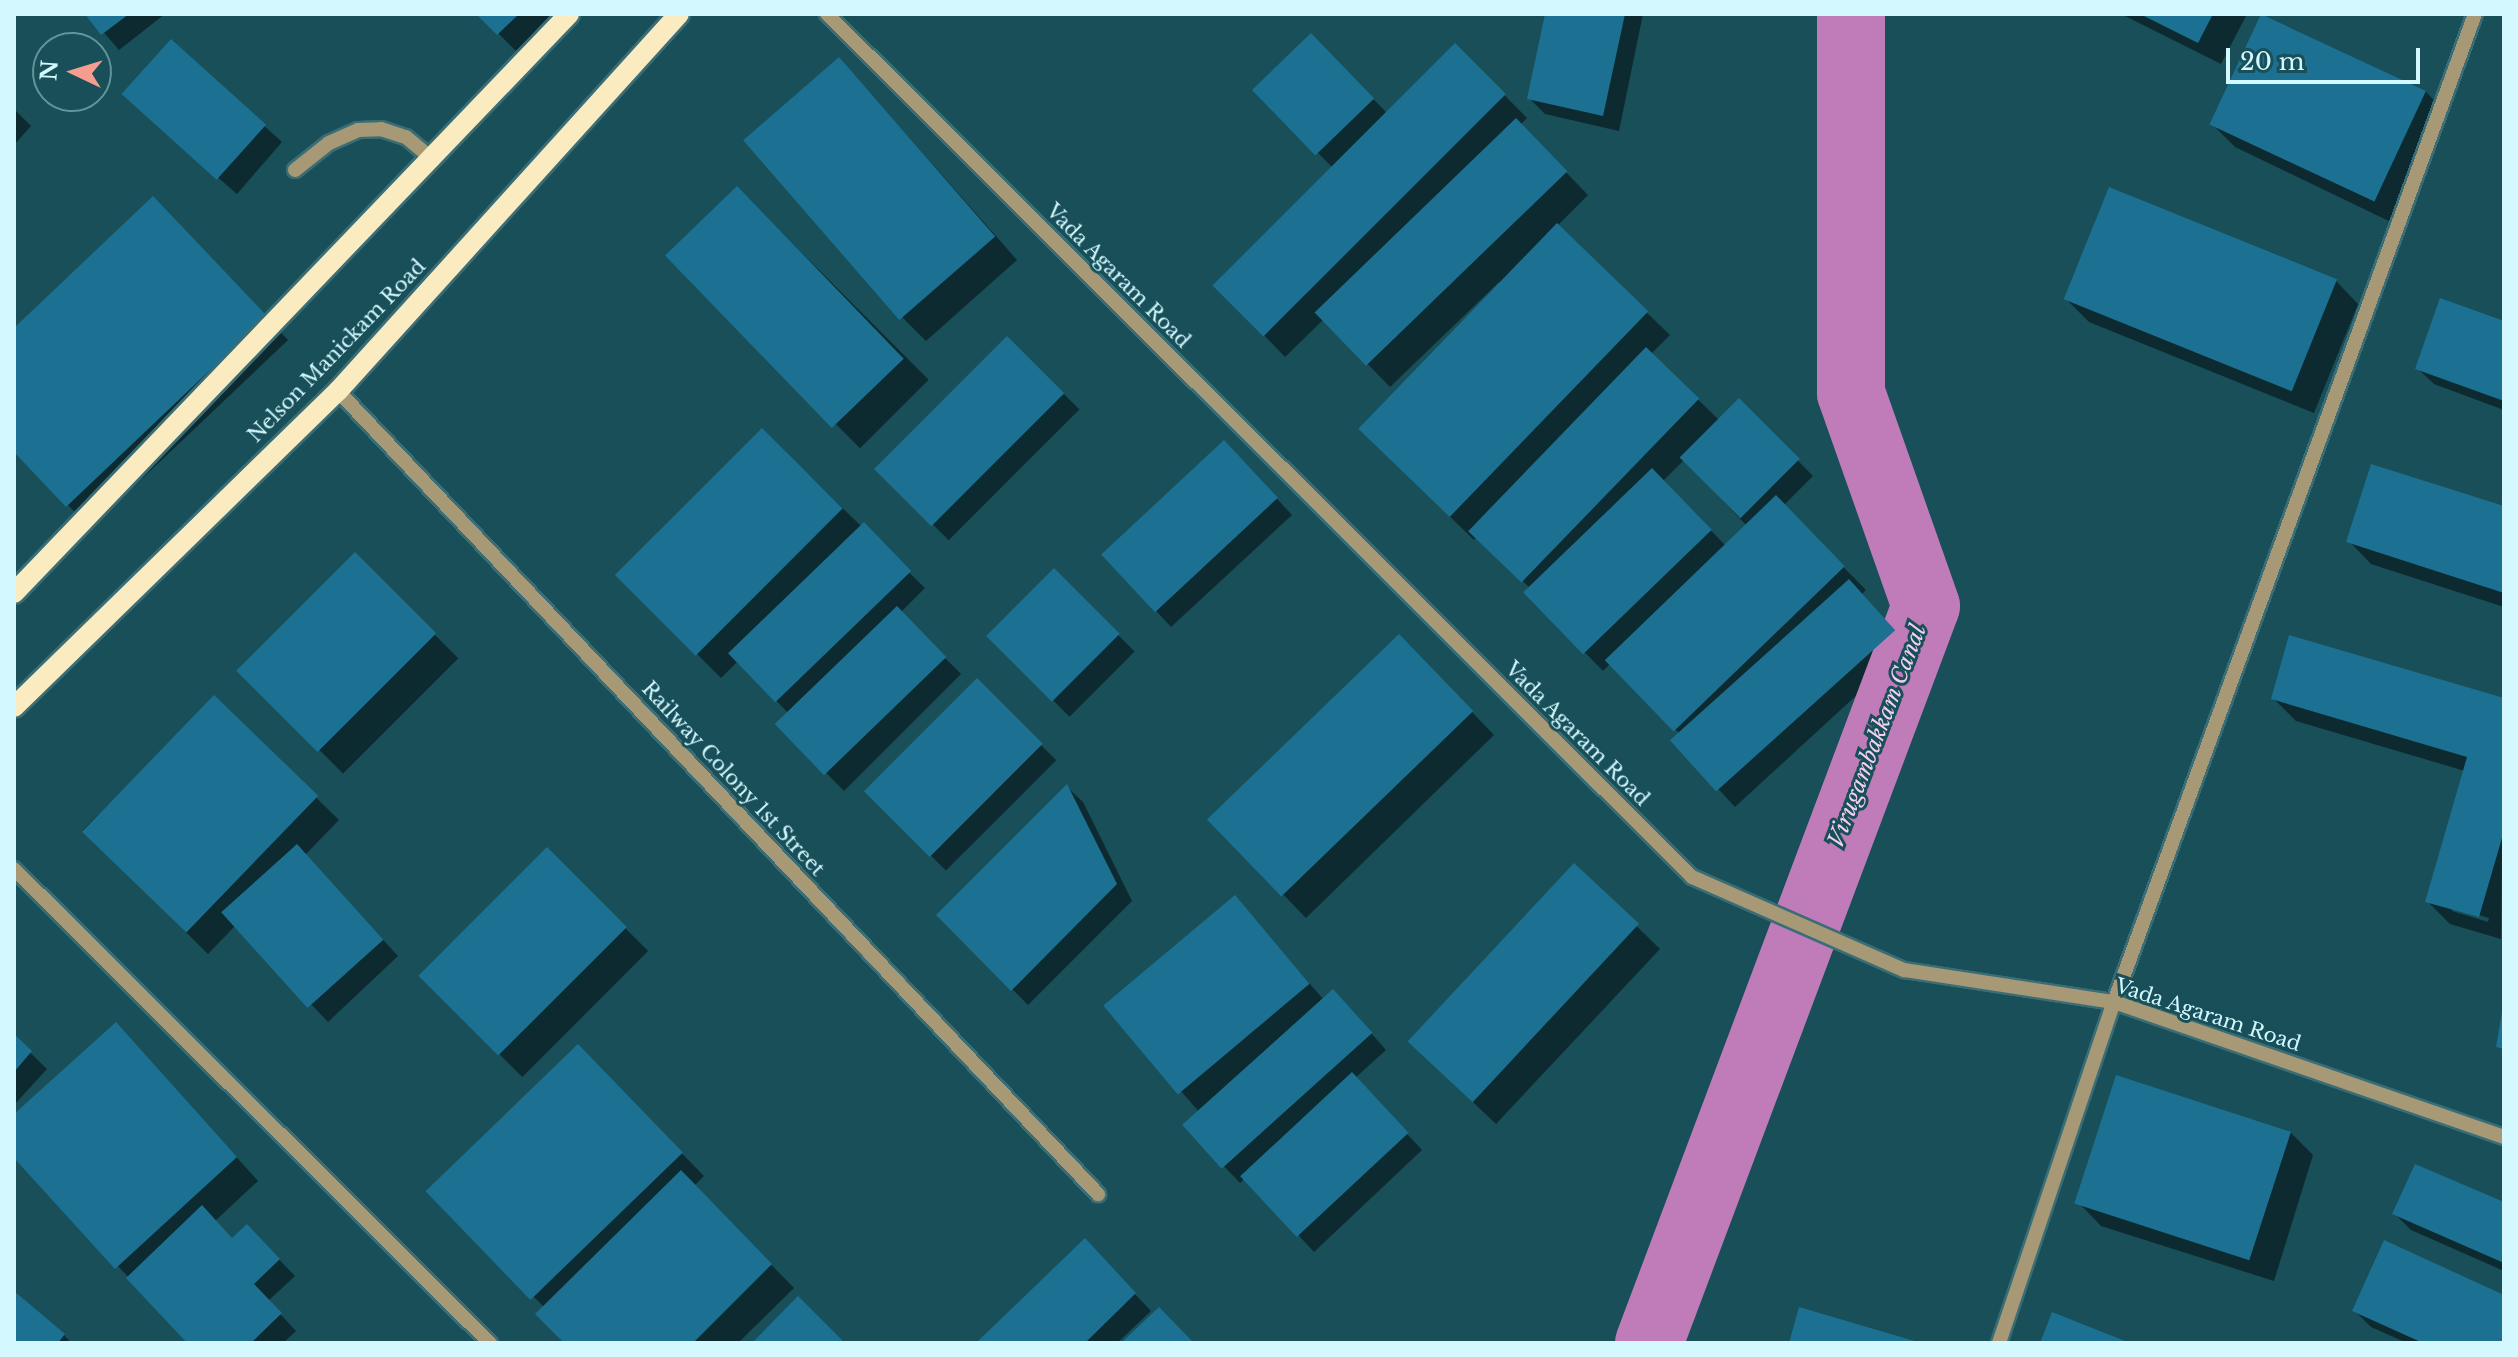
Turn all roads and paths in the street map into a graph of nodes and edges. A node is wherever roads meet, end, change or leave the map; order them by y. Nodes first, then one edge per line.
1 (569, 14) edge
2 (679, 14) edge
3 (827, 14) edge
4 (2475, 14) edge
5 (432, 159) junction
6 (295, 170) dead end
7 (338, 391) junction
8 (14, 593) edge
9 (14, 707) edge
10 (14, 869) edge
11 (2114, 1002) junction
12 (2504, 1137) edge
13 (1098, 1194) dead end
14 (490, 1343) edge
15 (1999, 1343) edge

1 - 5 main road
2 - 7 main road, Nelson Manickam Road
3 - 11 street, Vada Agaram Road
4 - 11 street
5 - 6 street
5 - 8 main road
7 - 9 main road, Nelson Manickam Road
7 - 13 street, Railway Colony 1st Street
10 - 14 street
11 - 12 street, Vada Agaram Road
11 - 15 street

